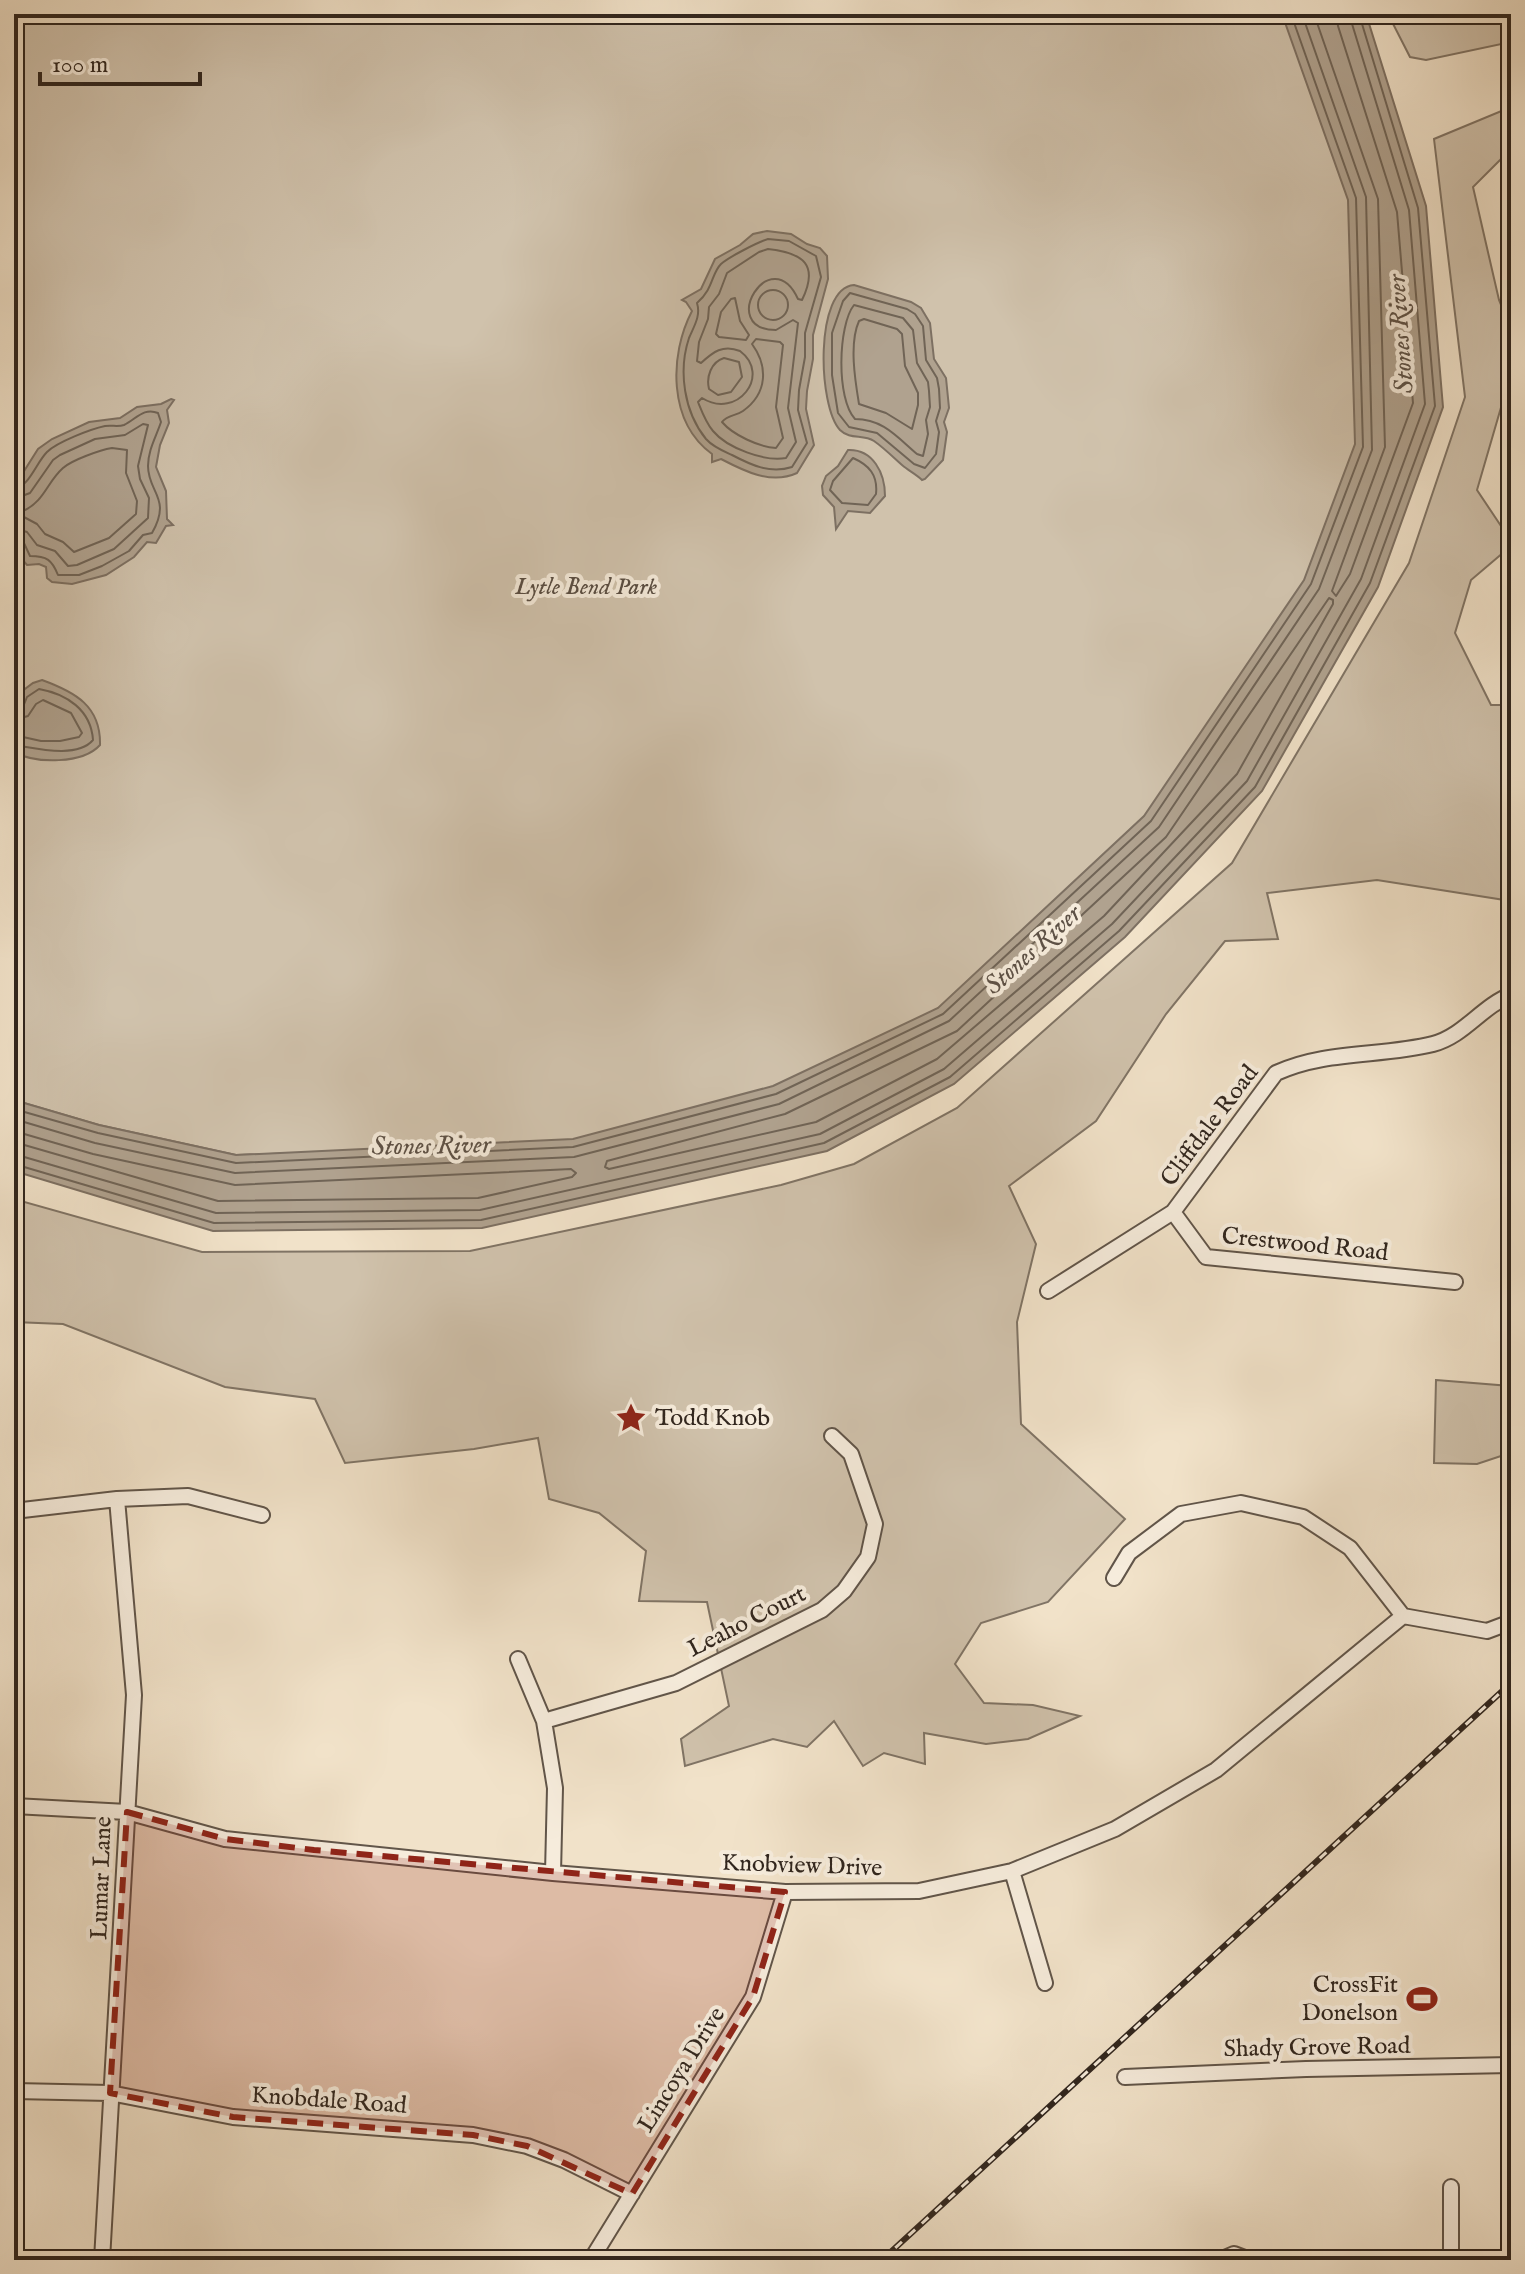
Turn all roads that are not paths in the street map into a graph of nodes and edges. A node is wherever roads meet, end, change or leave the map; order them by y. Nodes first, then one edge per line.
1 (1511, 995) edge
2 (1173, 1212) junction
3 (1455, 1282) dead end
4 (1048, 1291) dead end
5 (832, 1436) dead end
6 (117, 1499) junction
7 (14, 1511) edge
8 (262, 1515) dead end
9 (1114, 1578) dead end
10 (1403, 1616) junction
11 (1511, 1622) edge
12 (518, 1659) dead end
13 (544, 1721) junction
14 (14, 1806) edge
15 (127, 1812) junction
16 (1012, 1871) junction
17 (553, 1873) junction
18 (785, 1892) junction
19 (1045, 1983) dead end
20 (1511, 2065) edge
21 (1125, 2077) dead end
22 (14, 2091) edge
23 (110, 2093) junction
24 (1451, 2187) dead end
25 (632, 2194) junction
26 (102, 2260) edge
27 (591, 2260) edge
28 (1220, 2260) edge
29 (1250, 2260) edge
30 (1451, 2260) edge

1 - 2 street, Cliffdale Road
2 - 3 street, Crestwood Road
2 - 4 street, Cliffdale Road
5 - 13 street, Leaho Court
6 - 7 street
6 - 8 street
6 - 15 street, Lumar Lane
9 - 10 street
10 - 11 street
10 - 16 street, Knobview Drive
12 - 13 street
13 - 17 street
14 - 15 street, Knobview Drive
15 - 17 street, Knobview Drive
15 - 23 street, Lumar Lane
16 - 18 street, Knobview Drive
16 - 19 street
17 - 18 street, Knobview Drive
18 - 25 street, Lincoya Drive
20 - 21 street, Shady Grove Road
22 - 23 street, Knobdale Road
23 - 25 street, Knobdale Road
23 - 26 street, Lumar Lane
24 - 30 street
25 - 27 street, Lincoya Drive
28 - 29 street

